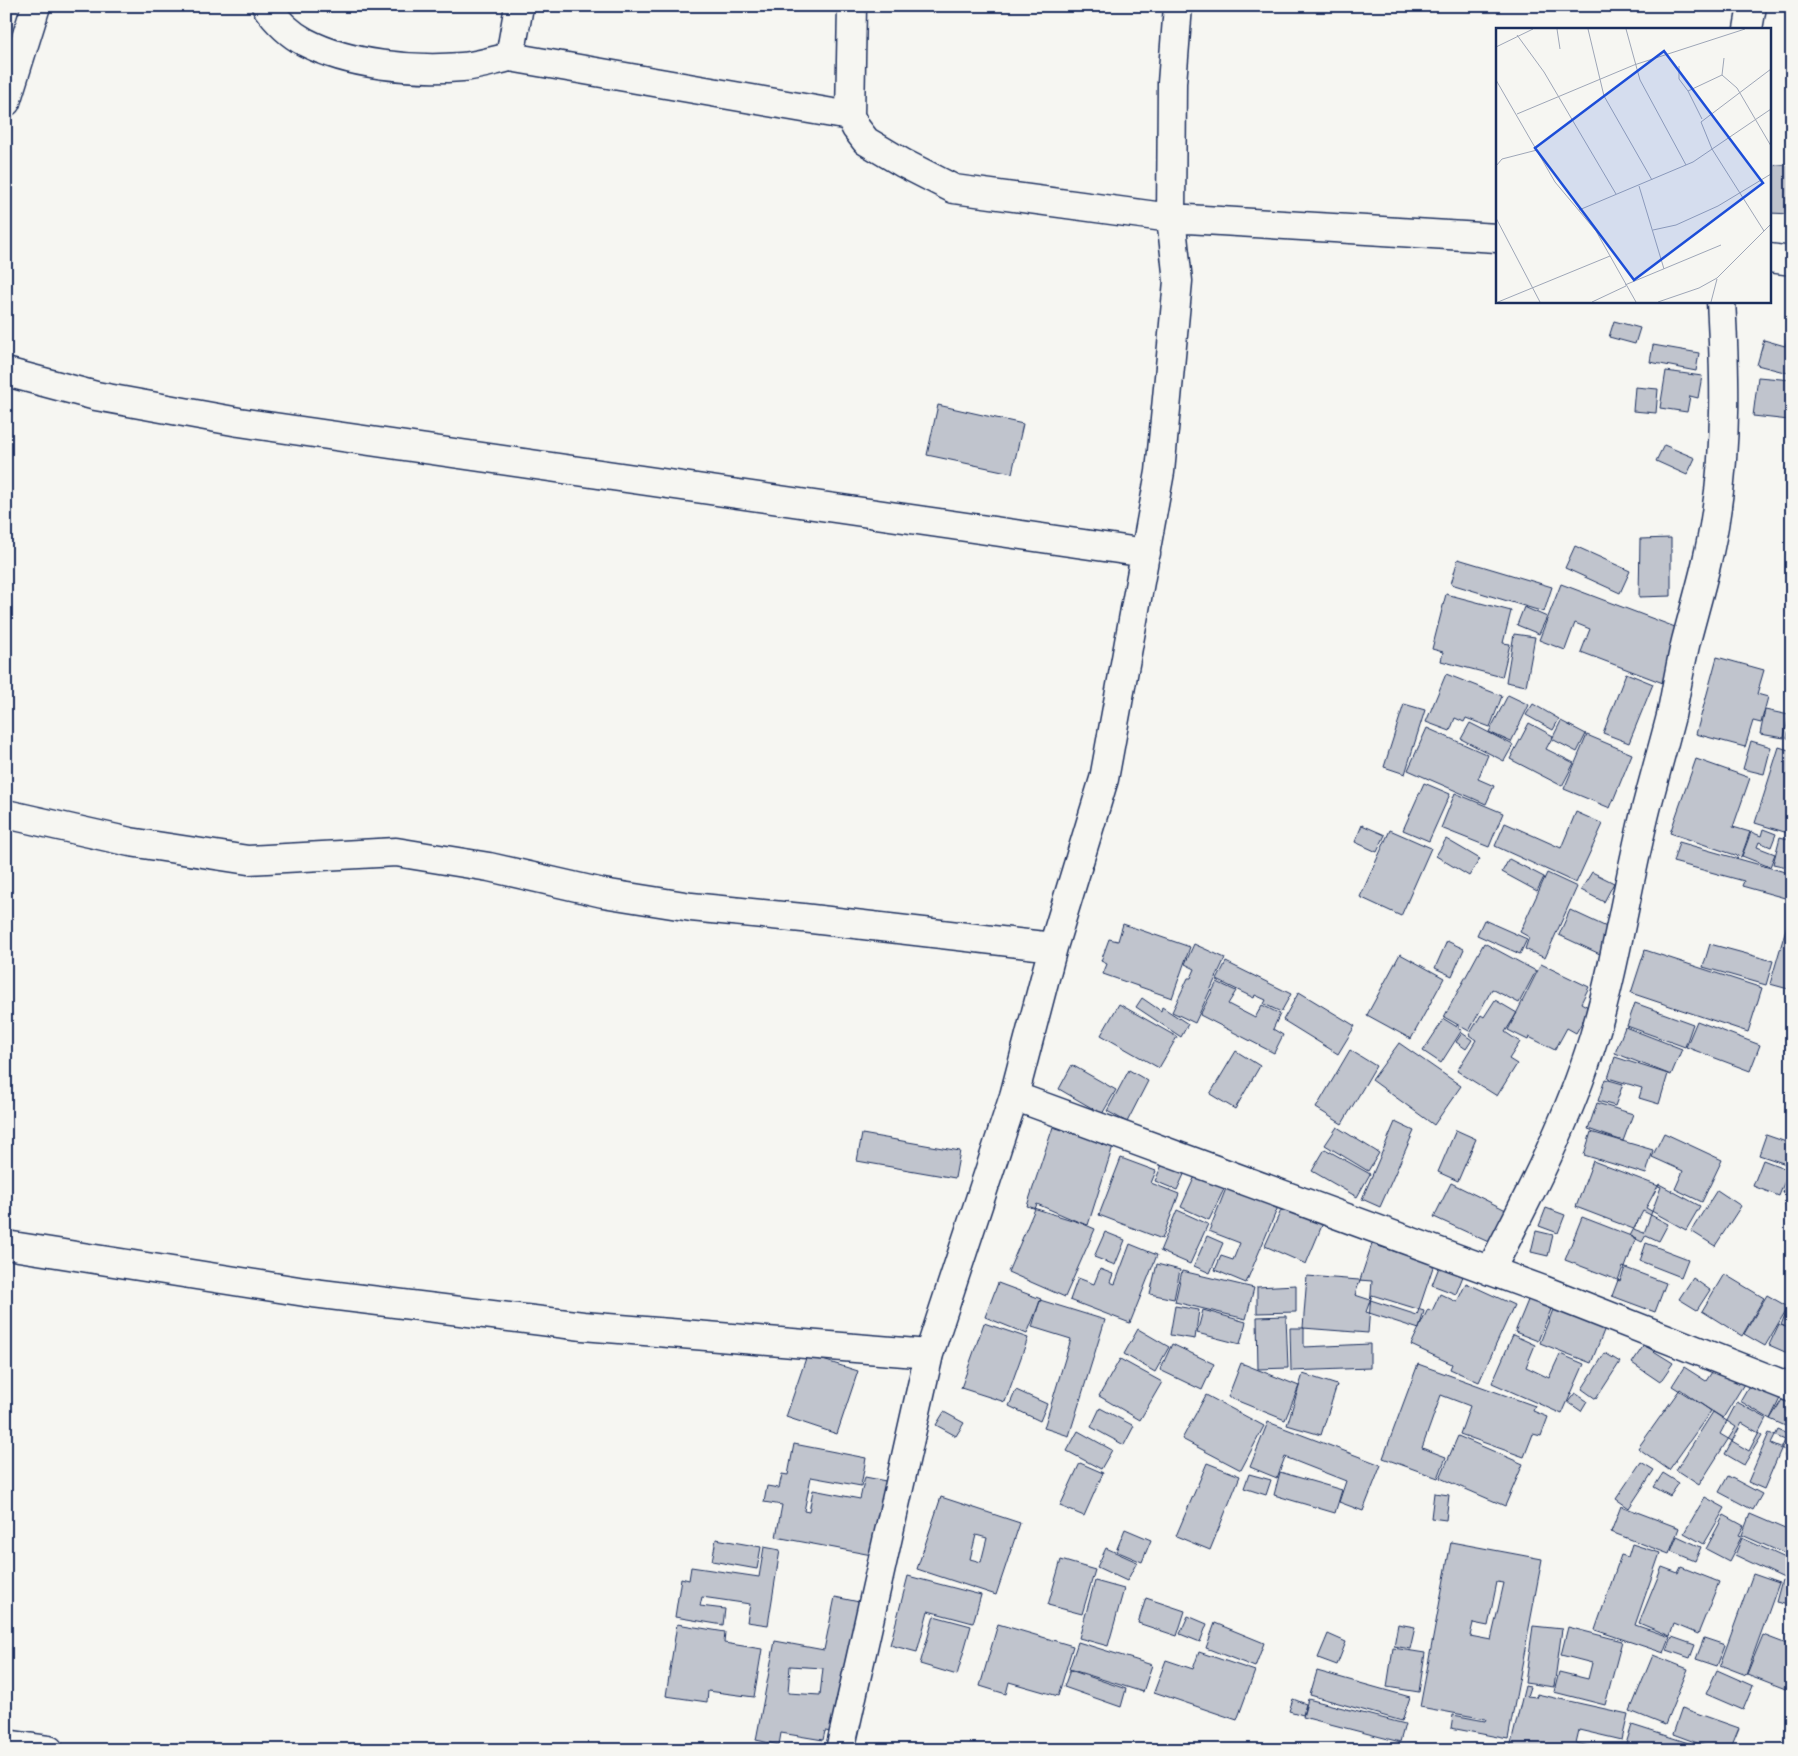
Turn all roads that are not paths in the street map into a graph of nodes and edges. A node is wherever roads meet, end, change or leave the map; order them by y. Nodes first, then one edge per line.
1 (36, 6) edge
2 (266, 6) edge
3 (519, 6) edge
4 (852, 6) edge
5 (1178, 6) edge
6 (1752, 6) edge
7 (1748, 28) edge
8 (510, 57) junction
9 (6, 102) edge
10 (850, 116) junction
11 (1171, 218) junction
12 (1496, 238) edge
13 (1770, 258) edge
14 (1792, 260) edge
15 (1721, 302) edge
16 (6, 372) edge
17 (1146, 553) junction
18 (6, 814) edge
19 (1053, 947) junction
20 (1014, 1096) junction
21 (6, 1245) edge
22 (1490, 1271) junction
23 (929, 1354) junction
24 (1792, 1388) edge
25 (6, 1744) edge
26 (40, 1749) edge
27 (840, 1750) edge

1 - 9 street
2 - 8 street
3 - 8 street
4 - 10 street
5 - 11 street
6 - 7 street
8 - 10 street
10 - 11 street
11 - 12 street
11 - 17 street
13 - 14 street
15 - 22 street
16 - 17 street
17 - 19 street
18 - 19 street
19 - 20 street
20 - 22 street
20 - 23 street
21 - 23 street
22 - 24 street
23 - 27 street
25 - 26 street

